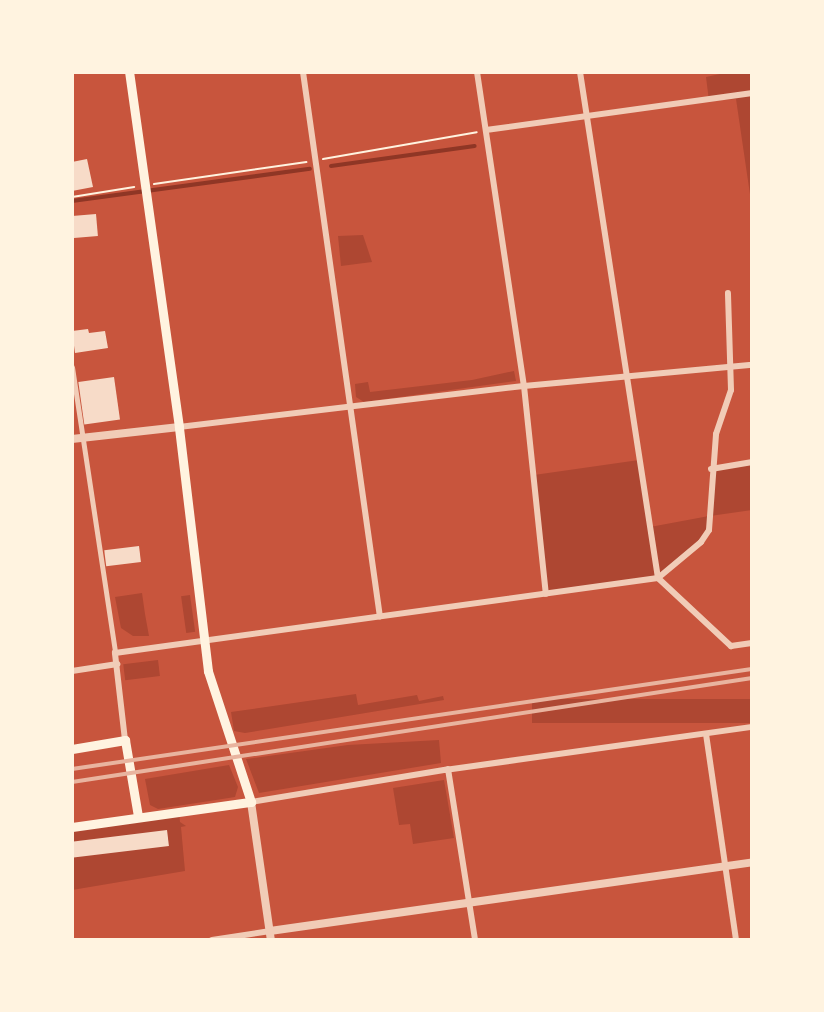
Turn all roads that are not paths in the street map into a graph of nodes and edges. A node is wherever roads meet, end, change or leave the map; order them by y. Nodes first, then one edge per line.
1 (129, 72) edge
2 (303, 72) edge
3 (477, 72) edge
4 (580, 72) edge
5 (752, 93) edge
6 (588, 116) junction
7 (486, 130) junction
8 (728, 292) dead end
9 (752, 365) edge
10 (72, 367) edge
11 (732, 368) junction
12 (625, 377) junction
13 (524, 386) junction
14 (349, 408) junction
15 (179, 427) junction
16 (82, 437) junction
17 (72, 439) edge
18 (752, 462) edge
19 (711, 469) junction
20 (658, 578) junction
21 (546, 594) junction
22 (380, 617) junction
23 (204, 641) junction
24 (752, 643) edge
25 (115, 653) junction
26 (117, 664) junction
27 (72, 671) edge
28 (752, 727) edge
29 (706, 734) junction
30 (126, 740) junction
31 (72, 749) edge
32 (448, 769) junction
33 (250, 802) junction
34 (138, 816) junction
35 (72, 827) edge
36 (752, 862) edge
37 (726, 866) junction
38 (469, 902) junction
39 (271, 936) edge
40 (212, 940) edge
41 (475, 940) edge
42 (736, 940) edge

1 - 15 main road
2 - 14 street
3 - 7 street
4 - 6 street
5 - 6 street
6 - 7 street
6 - 12 street
7 - 13 street
8 - 11 street
9 - 11 street
10 - 16 street
11 - 12 street
11 - 19 street
12 - 13 street
12 - 20 street
13 - 14 street
13 - 21 street
14 - 15 street
14 - 22 street
15 - 16 street
15 - 23 main road
16 - 17 street
16 - 25 street
18 - 19 street
19 - 20 street
20 - 21 street
20 - 24 street
21 - 22 street
22 - 23 street
23 - 25 street
23 - 33 main road
25 - 26 street
26 - 27 street
26 - 30 street
28 - 29 street
29 - 32 street
29 - 37 street
30 - 31 main road
30 - 34 main road
32 - 33 street
32 - 38 street
33 - 34 main road
33 - 39 street
34 - 35 main road
36 - 37 street
37 - 38 street
37 - 42 street
38 - 39 street
38 - 41 street
39 - 40 street

